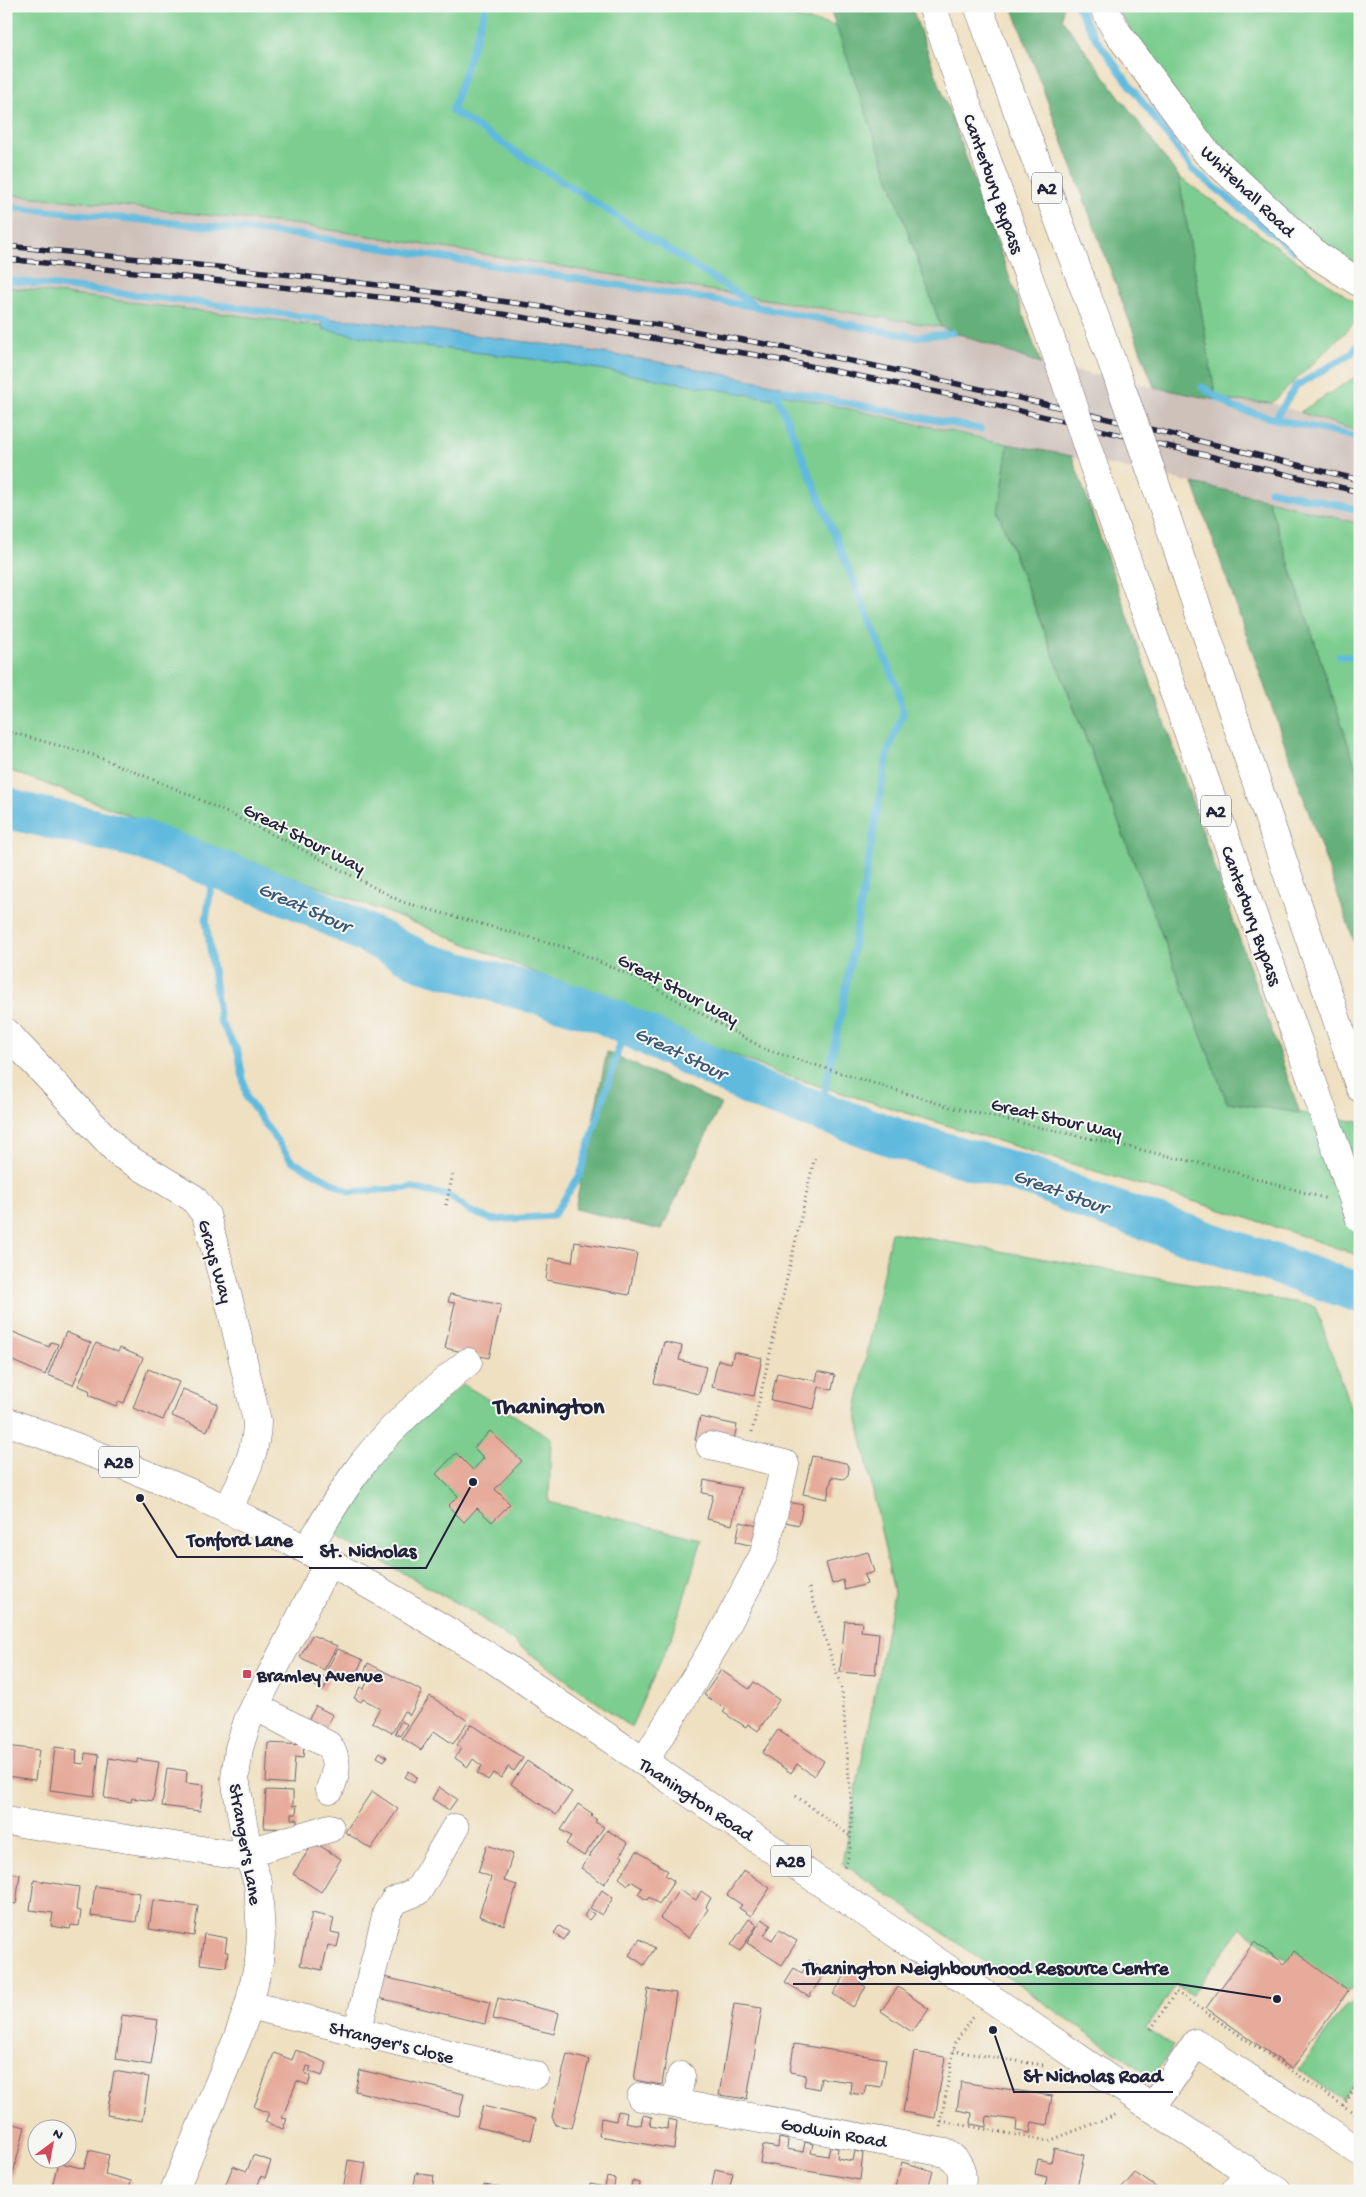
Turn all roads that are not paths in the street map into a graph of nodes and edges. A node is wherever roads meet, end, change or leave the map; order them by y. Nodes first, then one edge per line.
1 (932, 6) edge
2 (978, 6) edge
3 (1103, 6) edge
4 (1360, 283) edge
5 (6, 1032) edge
6 (1360, 1088) edge
7 (1360, 1219) edge
8 (468, 1362) dead end
9 (6, 1421) edge
10 (710, 1446) dead end
11 (228, 1510) junction
12 (318, 1556) junction
13 (256, 1706) junction
14 (644, 1762) junction
15 (330, 1789) dead end
16 (6, 1821) edge
17 (330, 1828) dead end
18 (455, 1828) dead end
19 (249, 1854) junction
20 (249, 2005) junction
21 (357, 2032) junction
22 (535, 2075) dead end
23 (681, 2076) dead end
24 (641, 2097) dead end
25 (676, 2103) junction
26 (1152, 2108) junction
27 (1360, 2152) edge
28 (1241, 2181) edge
29 (174, 2191) edge
30 (960, 2191) edge
31 (1277, 2191) edge

1 - 7 main road, Canterbury Bypass / A2, bridge
2 - 6 main road, A2, bridge
3 - 4 main road, Whitehall Road
5 - 11 main road, Grays Way
8 - 12 main road, Stranger's Lane
9 - 11 main road, A28
10 - 14 main road
11 - 12 main road, Thanington Road / A28
12 - 13 main road, Stranger's Lane
12 - 14 main road, Thanington Road / A28
13 - 15 main road
13 - 19 main road, Stranger's Lane
14 - 26 main road, Thanington Road / A28
16 - 19 main road
17 - 19 main road
18 - 21 main road
19 - 20 main road, Stranger's Lane
20 - 21 main road, Stranger's Close
20 - 29 main road, Stranger's Lane
21 - 22 main road, Stranger's Close
23 - 25 main road
24 - 25 main road, Godwin Road
25 - 30 main road, Godwin Road
26 - 27 main road
26 - 28 main road, Thanington Road / A28
28 - 31 main road, Thanington Road / A28

